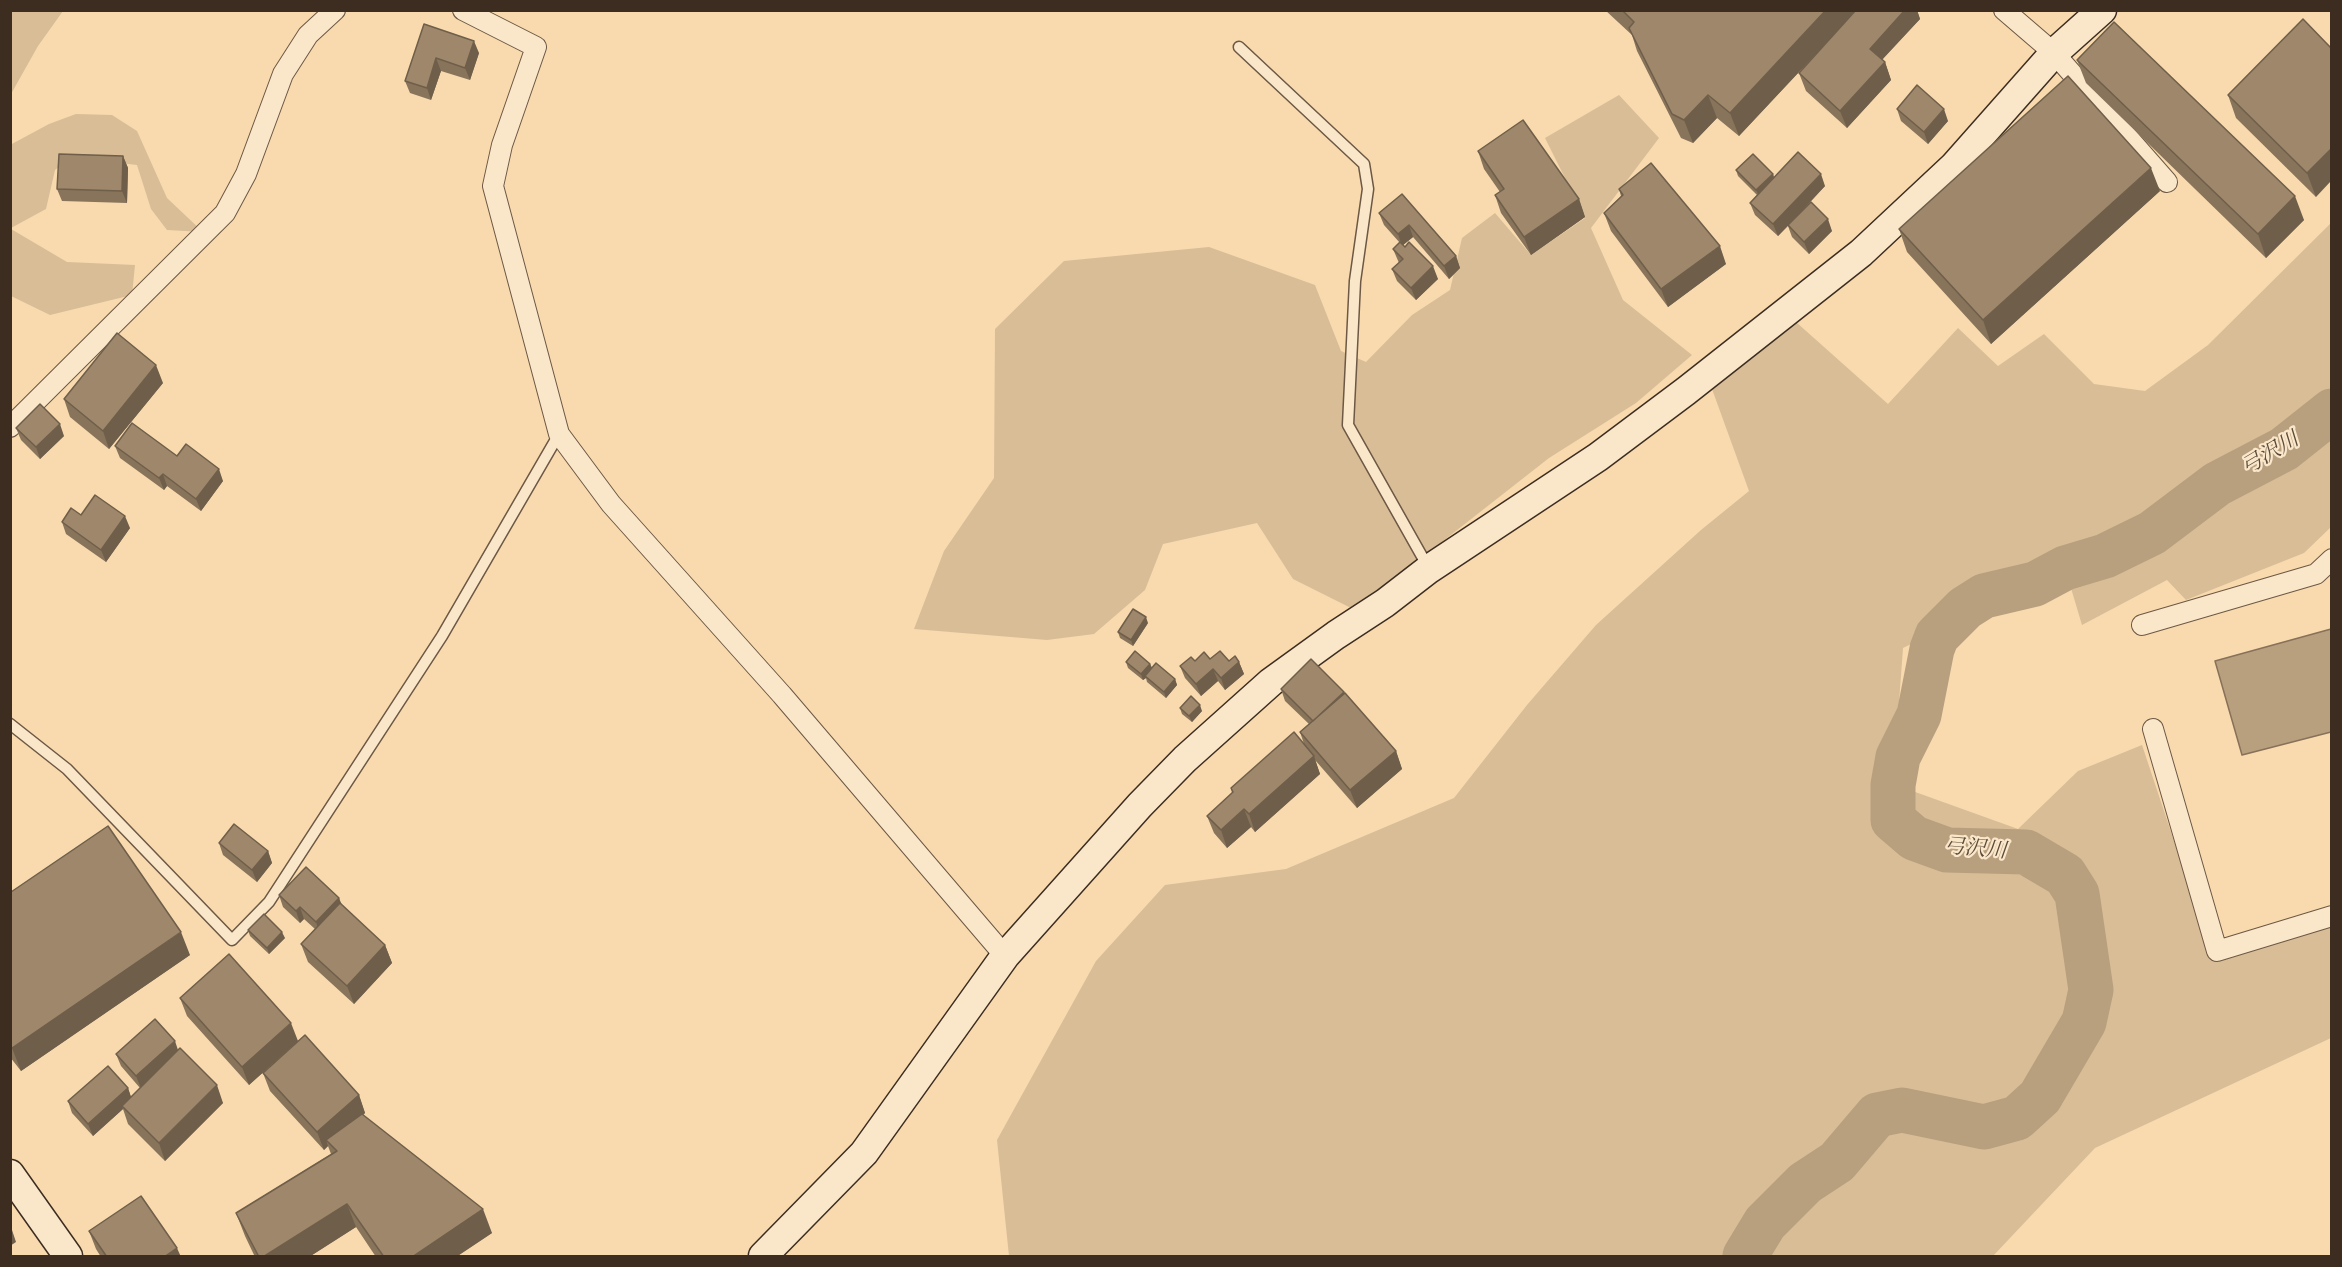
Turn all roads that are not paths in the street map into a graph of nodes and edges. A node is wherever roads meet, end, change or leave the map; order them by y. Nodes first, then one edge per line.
1 (335, 10) edge
2 (464, 10) edge
3 (2004, 10) edge
4 (2102, 10) edge
5 (1239, 47) dead end
6 (2054, 53) junction
7 (2168, 182) dead end
8 (10, 427) edge
9 (559, 434) junction
10 (2331, 559) edge
11 (1429, 569) junction
12 (2142, 625) dead end
13 (10, 724) edge
14 (2152, 729) dead end
15 (2331, 916) edge
16 (1005, 956) junction
17 (10, 1174) edge
18 (68, 1257) edge
19 (763, 1257) edge

1 - 8 street
2 - 9 street
3 - 6 street
4 - 6 street
5 - 11 lane
6 - 7 street
6 - 11 street
9 - 13 lane
9 - 16 street
10 - 12 street
11 - 16 street
14 - 15 street
16 - 19 street
17 - 18 street

